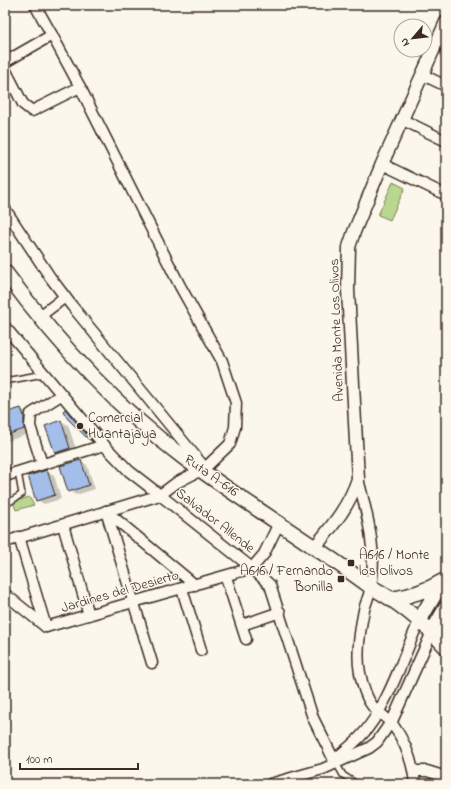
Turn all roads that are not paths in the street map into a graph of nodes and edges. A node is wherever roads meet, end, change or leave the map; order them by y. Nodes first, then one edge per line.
1 (35, 5) edge
2 (445, 27) edge
3 (52, 35) junction
4 (5, 62) edge
5 (5, 69) edge
6 (423, 75) junction
7 (446, 86) edge
8 (80, 87) junction
9 (403, 120) junction
10 (446, 141) edge
11 (382, 164) junction
12 (446, 195) edge
13 (5, 209) edge
14 (5, 272) edge
15 (65, 297) junction
16 (40, 316) junction
17 (5, 327) edge
18 (44, 374) junction
19 (5, 381) edge
20 (61, 395) junction
21 (104, 445) junction
22 (42, 464) junction
23 (203, 469) junction
24 (18, 472) junction
25 (5, 476) edge
26 (358, 479) junction
27 (160, 495) junction
28 (5, 505) edge
29 (106, 511) junction
30 (279, 523) junction
31 (62, 525) junction
32 (19, 537) junction
33 (5, 542) edge
34 (315, 547) junction
35 (252, 568) junction
36 (226, 577) junction
37 (444, 579) edge
38 (195, 585) junction
39 (371, 587) junction
40 (182, 589) junction
41 (5, 594) edge
42 (392, 599) junction
43 (133, 603) junction
44 (446, 608) edge
45 (280, 612) junction
46 (89, 615) junction
47 (419, 621) junction
48 (242, 625) junction
49 (46, 627) junction
50 (432, 632) junction
51 (246, 639) dead end
52 (446, 647) edge
53 (201, 650) dead end
54 (152, 663) dead end
55 (378, 712) junction
56 (391, 723) junction
57 (335, 762) junction
58 (414, 771) junction
59 (446, 777) edge
60 (270, 784) edge
61 (357, 784) edge
62 (415, 784) edge

1 - 3 street
2 - 6 street, Avenida Monte Los Olivos
3 - 4 street
3 - 8 street
5 - 8 street
6 - 7 street
6 - 9 street, Avenida Monte Los Olivos
8 - 23 street
9 - 10 street
9 - 11 street, Avenida Monte Los Olivos
11 - 12 street
11 - 26 street, Avenida Monte Los Olivos
13 - 15 street
14 - 16 main road, Ruta A-616
15 - 16 street
15 - 23 street
16 - 23 main road, Ruta A-616
17 - 18 street
18 - 19 lane
18 - 20 street
20 - 21 street
20 - 22 street
21 - 22 street
21 - 27 street
22 - 24 street
23 - 27 street
23 - 30 main road, Ruta A-616
24 - 25 street
24 - 28 lane
26 - 34 street, Avenida Monte Los Olivos
26 - 39 street
27 - 29 street, Salvador Allende
27 - 35 street, Salvador Allende
29 - 31 street, Salvador Allende
29 - 38 street
29 - 43 street
30 - 34 main road, Ruta A-616
30 - 35 street
31 - 32 street, Salvador Allende
31 - 46 street
32 - 33 street, Salvador Allende
32 - 49 street
34 - 39 main road, Ruta A-616
35 - 36 street, Jardines del Desierto
35 - 45 street, Salvador Allende
36 - 38 street, Jardines del Desierto
36 - 48 street
37 - 42 main road
37 - 47 main road
38 - 40 street, Jardines del Desierto
39 - 42 main road, Ruta A-616
39 - 55 street
40 - 43 street, Jardines del Desierto
40 - 53 street
41 - 49 street, Jardines del Desierto
42 - 47 main road, Ruta A-616
43 - 46 street, Jardines del Desierto
43 - 54 street
44 - 50 main road
45 - 48 street
45 - 57 street, Salvador Allende
46 - 49 street, Jardines del Desierto
47 - 50 main road, Ruta A-616
47 - 55 street
48 - 51 street
50 - 52 main road, Ruta A-616
50 - 56 street
55 - 56 street
55 - 57 street
56 - 57 street
56 - 58 street
57 - 60 street
57 - 61 lane
58 - 59 street
58 - 62 street

